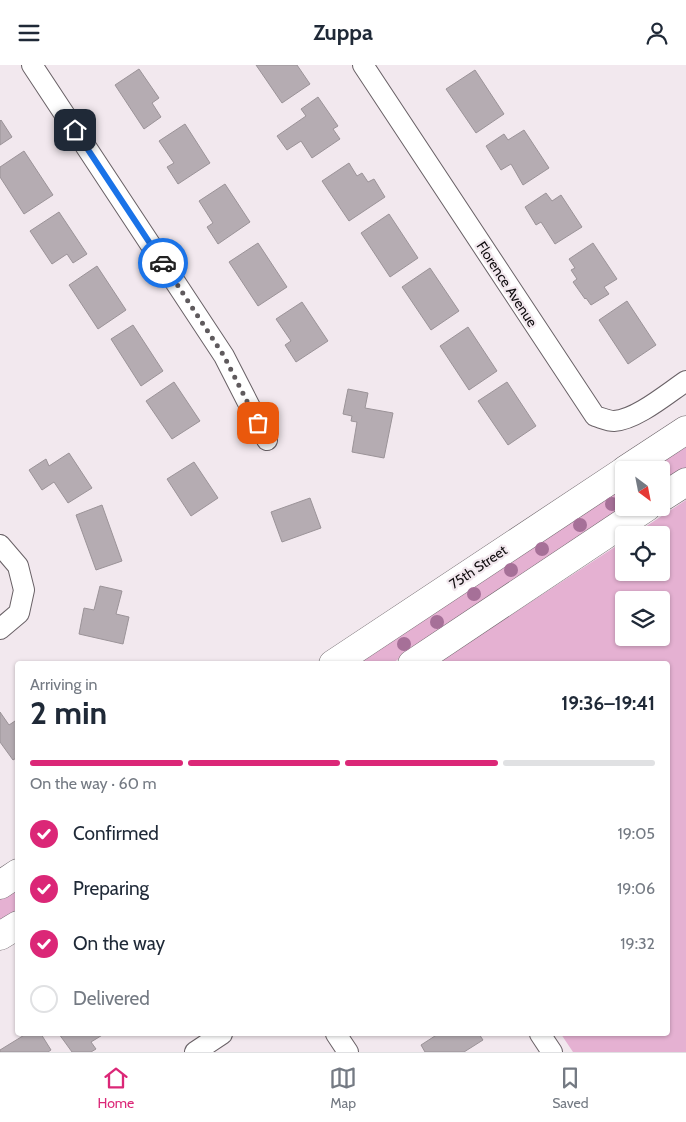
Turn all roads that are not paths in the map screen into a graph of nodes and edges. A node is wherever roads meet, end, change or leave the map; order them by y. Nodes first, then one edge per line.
1 (32, 65) edge
2 (363, 65) edge
3 (686, 381) edge
4 (686, 430) edge
5 (267, 440) dead end
6 (640, 461) edge
7 (615, 478) edge
8 (686, 482) edge
9 (670, 492) edge
10 (634, 516) edge
11 (0, 545) edge
12 (0, 629) edge
13 (338, 661) edge
14 (416, 661) edge
15 (15, 875) edge
16 (0, 885) edge
17 (15, 927) edge
18 (0, 937) edge
19 (219, 1036) edge
20 (337, 1036) edge
21 (541, 1036) edge
22 (194, 1052) edge
23 (348, 1052) edge
24 (552, 1052) edge

1 - 5 street
2 - 3 street, Florence Avenue
4 - 6 main road, 75th Street
7 - 13 main road, 75th Street
8 - 9 main road
10 - 14 main road
11 - 12 street
15 - 16 main road
17 - 18 main road
19 - 22 street
20 - 23 street
21 - 24 street

